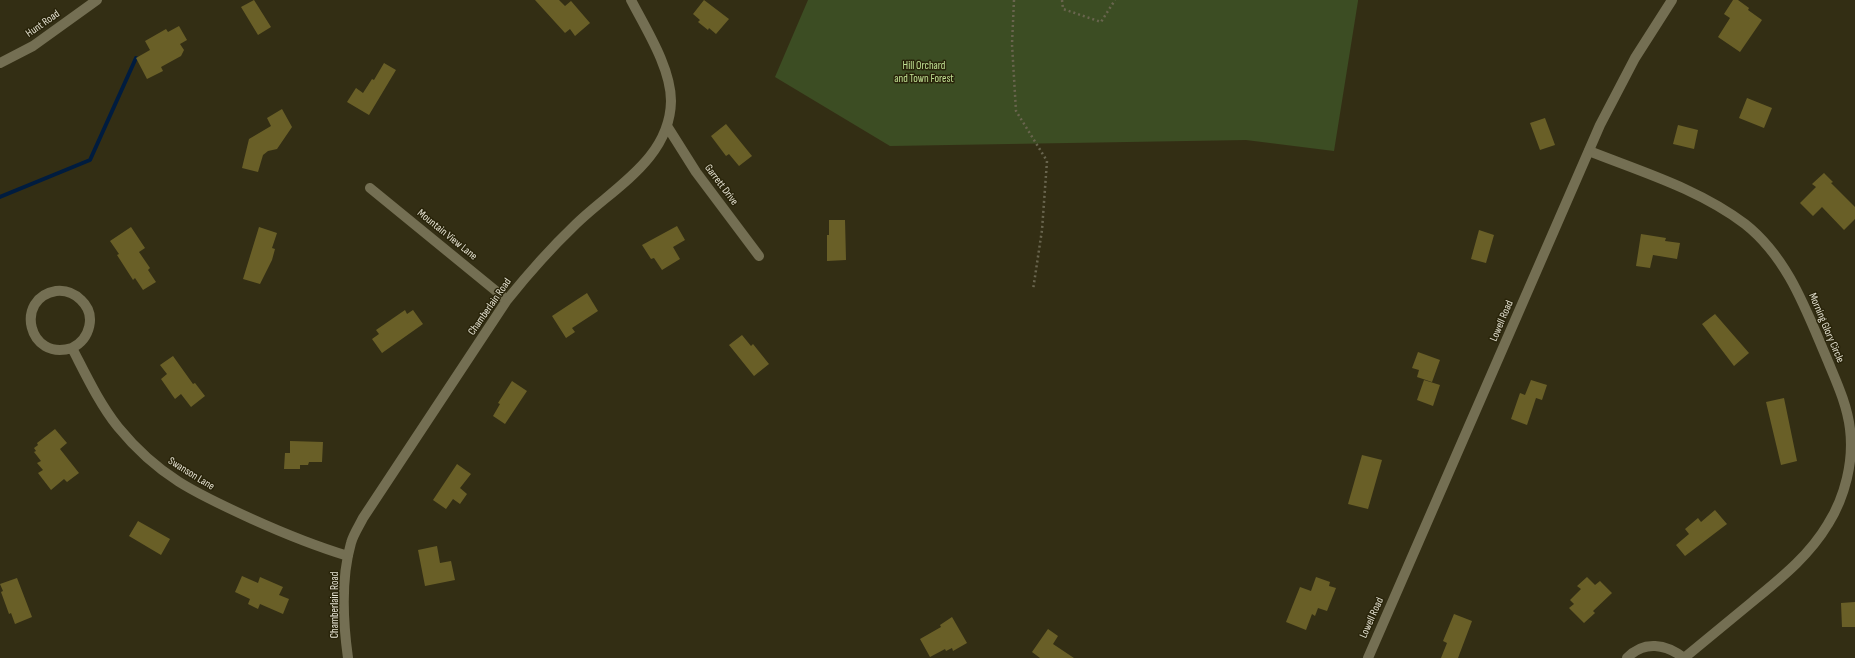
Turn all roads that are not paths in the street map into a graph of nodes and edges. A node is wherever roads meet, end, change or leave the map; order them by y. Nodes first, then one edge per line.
1 (98, 0) edge
2 (631, 0) edge
3 (1672, 0) edge
4 (0, 63) edge
5 (667, 126) junction
6 (1589, 151) junction
7 (370, 188) dead end
8 (759, 256) dead end
9 (507, 300) junction
10 (72, 348) junction
11 (348, 556) junction
12 (348, 658) edge
13 (1368, 658) edge
14 (1627, 658) edge
15 (1684, 658) edge

1 - 4 street, Hunt Road
2 - 5 street, Chamberlain Road
3 - 6 street, Lowell Road
5 - 8 street, Garrett Drive
5 - 9 street, Chamberlain Road
6 - 13 street, Lowell Road
6 - 15 street, Morning Glory Circle
7 - 9 street, Mountain View Lane
9 - 11 street, Chamberlain Road
10 - 10 street
10 - 11 street, Swanson Lane
11 - 12 street, Chamberlain Road
14 - 15 street, Morning Glory Circle

